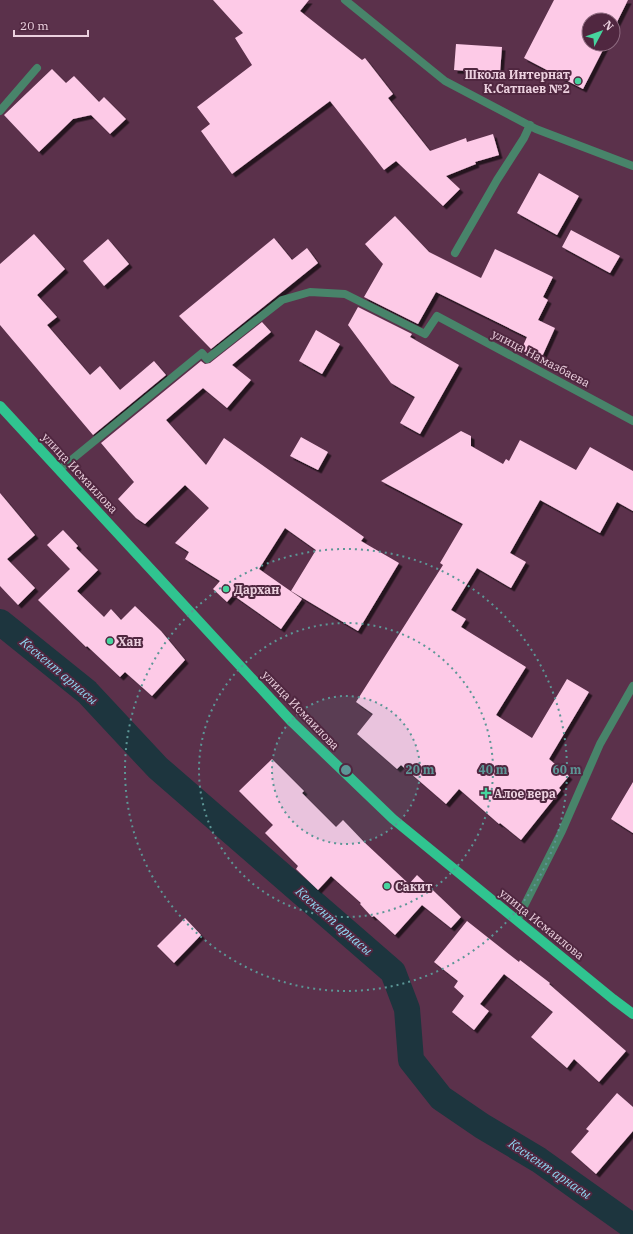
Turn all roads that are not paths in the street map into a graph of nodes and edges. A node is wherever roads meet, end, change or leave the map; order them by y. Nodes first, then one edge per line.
1 (345, 0) edge
2 (37, 68) dead end
3 (0, 112) edge
4 (530, 126) junction
5 (633, 166) edge
6 (455, 253) dead end
7 (0, 406) edge
8 (633, 421) edge
9 (59, 470) junction
10 (633, 686) edge
11 (517, 920) junction
12 (633, 1014) edge

1 - 4 street
2 - 3 street
4 - 5 street
4 - 6 street
7 - 9 main road, улица Исмаилова
8 - 9 street, улица Намазбаева
9 - 11 main road, улица Исмаилова
10 - 11 street
11 - 12 main road, улица Исмаилова

